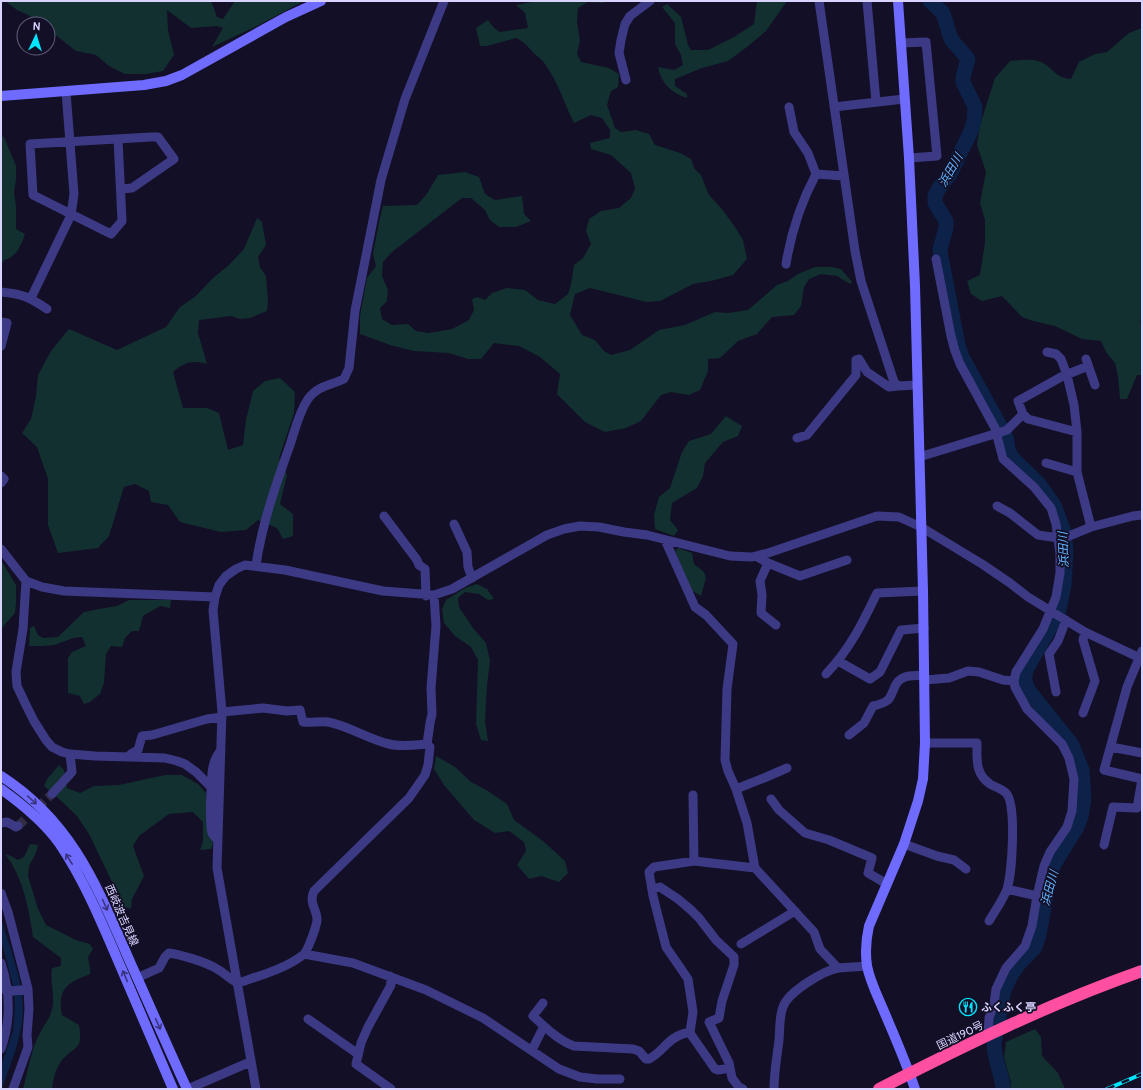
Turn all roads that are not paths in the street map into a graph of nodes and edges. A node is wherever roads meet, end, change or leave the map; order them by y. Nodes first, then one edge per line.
1 (321, 1) edge
2 (444, 1) edge
3 (650, 1) edge
4 (819, 1) edge
5 (867, 1) edge
6 (898, 1) edge
7 (901, 43) junction
8 (626, 80) dead end
9 (66, 92) junction
10 (1, 96) edge
11 (904, 99) junction
12 (876, 102) junction
13 (788, 107) dead end
14 (834, 107) junction
15 (118, 139) junction
16 (70, 141) junction
17 (908, 158) junction
18 (816, 174) junction
19 (844, 176) junction
20 (121, 189) junction
21 (71, 215) junction
22 (936, 259) dead end
23 (786, 264) dead end
24 (1, 292) edge
25 (31, 298) junction
26 (47, 309) dead end
27 (1, 322) edge
28 (1, 346) edge
29 (1047, 352) dead end
30 (1068, 375) junction
31 (917, 384) junction
32 (1095, 385) dead end
33 (898, 386) junction
34 (1023, 414) junction
35 (1002, 432) junction
36 (1077, 432) junction
37 (797, 438) dead end
38 (919, 457) junction
39 (1046, 463) dead end
40 (1077, 472) junction
41 (1, 476) edge
42 (1, 483) edge
43 (997, 506) dead end
44 (1142, 515) edge
45 (384, 516) dead end
46 (454, 524) dead end
47 (921, 527) junction
48 (1090, 527) junction
49 (1063, 537) junction
50 (665, 540) junction
51 (1, 549) edge
52 (756, 556) junction
53 (847, 560) dead end
54 (768, 563) junction
55 (256, 565) junction
56 (472, 578) junction
57 (26, 581) junction
58 (923, 591) junction
59 (430, 595) junction
60 (215, 598) junction
61 (1051, 612) junction
62 (1064, 620) junction
63 (776, 625) dead end
64 (924, 628) junction
65 (1085, 632) junction
66 (1141, 656) edge
67 (838, 661) junction
68 (826, 674) dead end
69 (925, 677) junction
70 (1014, 681) junction
71 (1056, 692) dead end
72 (1083, 713) dead end
73 (222, 715) junction
74 (850, 735) dead end
75 (427, 744) junction
76 (926, 744) junction
77 (1111, 746) junction
78 (222, 749) junction
79 (1142, 753) edge
80 (70, 754) junction
81 (128, 757) junction
82 (787, 768) dead end
83 (1, 776) edge
84 (1142, 779) edge
85 (212, 788) junction
86 (1, 789) edge
87 (736, 789) junction
88 (52, 794) tunnel mouth
89 (693, 795) dead end
90 (771, 799) dead end
91 (1, 823) edge
92 (18, 826) dead end
93 (218, 841) junction
94 (904, 844) junction
95 (1104, 845) dead end
96 (694, 861) junction
97 (755, 868) junction
98 (966, 869) dead end
99 (886, 884) junction
100 (652, 889) junction
101 (1007, 889) junction
102 (1, 892) edge
103 (1037, 896) junction
104 (795, 911) junction
105 (989, 921) dead end
106 (740, 944) dead end
107 (304, 954) junction
108 (1, 963) edge
109 (867, 966) junction
110 (838, 968) junction
111 (1142, 971) edge
112 (390, 976) junction
113 (137, 978) junction
114 (238, 983) junction
115 (27, 989) junction
116 (7, 990) edge
117 (543, 1003) dead end
118 (308, 1019) dead end
119 (544, 1026) junction
120 (690, 1032) junction
121 (989, 1034) junction
122 (1, 1049) edge
123 (532, 1050) junction
124 (358, 1054) junction
125 (250, 1062) junction
126 (730, 1068) junction
127 (910, 1074) junction
128 (620, 1079) dead end
129 (13, 1089) edge
130 (173, 1089) edge
131 (187, 1089) edge
132 (256, 1089) edge
133 (391, 1089) edge
134 (743, 1089) edge
135 (774, 1089) edge
136 (879, 1089) edge
137 (915, 1089) edge

1 - 9 street
2 - 55 street
3 - 8 street
4 - 14 street
5 - 12 street
6 - 7 street
7 - 11 street
7 - 17 street
9 - 10 street
9 - 16 street
11 - 12 street
11 - 17 street
12 - 14 street
13 - 18 street
14 - 19 street
15 - 16 street
15 - 20 street
15 - 20 street
16 - 21 street
16 - 21 street
17 - 31 street
18 - 19 street
18 - 23 street
19 - 33 street
20 - 21 street
21 - 25 street
22 - 35 street
24 - 25 street
25 - 26 street
27 - 28 street
29 - 30 street
30 - 32 street
30 - 34 street
30 - 36 street
31 - 33 street
31 - 38 street
33 - 37 street
34 - 35 street
34 - 36 street
35 - 38 street
35 - 49 street
36 - 40 street
38 - 47 street
39 - 40 street
40 - 48 street
41 - 42 street
43 - 49 street
44 - 48 street
45 - 59 street
46 - 56 street
47 - 52 street
47 - 58 street
47 - 61 street
48 - 49 street
49 - 61 street
50 - 52 street
50 - 56 street
50 - 87 street
51 - 57 street
52 - 54 street
53 - 54 street
54 - 63 street
55 - 59 street
55 - 60 street
56 - 59 street
57 - 60 street
57 - 80 street
58 - 64 street
58 - 67 street
59 - 75 street
60 - 73 street
61 - 62 street
61 - 70 street
62 - 65 street
62 - 71 street
64 - 67 street
64 - 69 street
65 - 66 street
65 - 72 street
66 - 77 street
67 - 68 street
69 - 70 street
69 - 74 street
69 - 76 street
70 - 103 street
73 - 75 street
73 - 78 street
73 - 81 street
75 - 107 street
76 - 94 street
76 - 101 street
77 - 79 street
77 - 84 street
78 - 85 street
78 - 93 street
80 - 81 street
80 - 88 street
81 - 85 street
82 - 87 street
83 -> 113 street, 西岐波吉見線
84 - 95 street
85 - 93 street
130 -> 86 street, 西岐波吉見線
87 - 97 street
89 - 96 street
90 - 99 street
91 - 92 street
93 - 114 street
94 - 98 street
94 - 99 street
96 - 97 street
96 - 100 street
97 - 104 street
99 - 109 street
100 - 120 street
100 - 126 street
101 - 103 street
101 - 105 street
102 - 115 street
103 - 121 street
104 - 106 street
104 - 110 street
107 - 112 street
107 - 114 street
108 - 116 street
109 - 110 street
109 - 127 street
110 - 135 street
111 - 121 highway, 国道190号
112 - 123 street
112 - 124 street
113 - 114 street
113 -> 131 street, 西岐波吉見線
114 - 125 street
115 - 116 street
115 - 129 street
116 - 122 street
117 - 119 street
118 - 124 street
119 - 120 street
119 - 123 street
120 - 126 street
121 - 127 highway, 国道190号
123 - 128 street
124 - 133 street
125 - 131 street
125 - 132 street
126 - 134 street
127 - 136 highway, 国道190号
127 - 137 street

